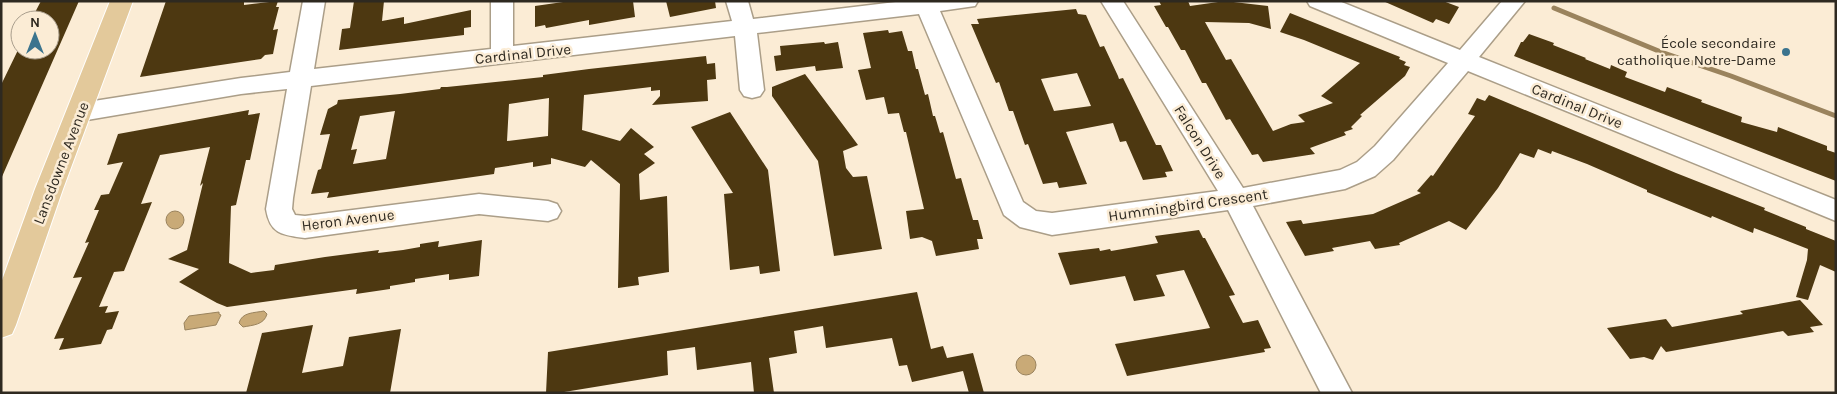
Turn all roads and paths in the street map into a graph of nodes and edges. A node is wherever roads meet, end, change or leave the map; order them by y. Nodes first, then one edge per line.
1 (122, 1) edge
2 (314, 1) edge
3 (502, 1) edge
4 (737, 1) edge
5 (967, 1) edge
6 (1112, 1) edge
7 (1318, 1) edge
8 (1514, 1) edge
9 (926, 3) edge
10 (745, 28) junction
11 (502, 56) junction
12 (1463, 60) junction
13 (300, 80) junction
14 (752, 90) dead end
15 (81, 112) junction
16 (1236, 199) junction
17 (548, 211) dead end
18 (1836, 211) edge
19 (1, 325) edge
20 (1337, 393) edge

1 - 15 main road, Lansdowne Avenue
2 - 13 street, Heron Avenue
3 - 11 street
4 - 10 street
5 - 9 street, Cardinal Drive
6 - 16 street, Falcon Drive
7 - 12 street, Cardinal Drive
8 - 12 street, Hummingbird Crescent
9 - 10 street, Cardinal Drive
9 - 16 street, Hummingbird Crescent
10 - 11 street, Cardinal Drive
10 - 14 street
11 - 13 street, Cardinal Drive
12 - 16 street, Hummingbird Crescent
12 - 18 street, Cardinal Drive
13 - 15 street, Cardinal Drive
13 - 17 street, Heron Avenue
15 - 19 main road, Lansdowne Avenue
16 - 20 street, Falcon Drive

